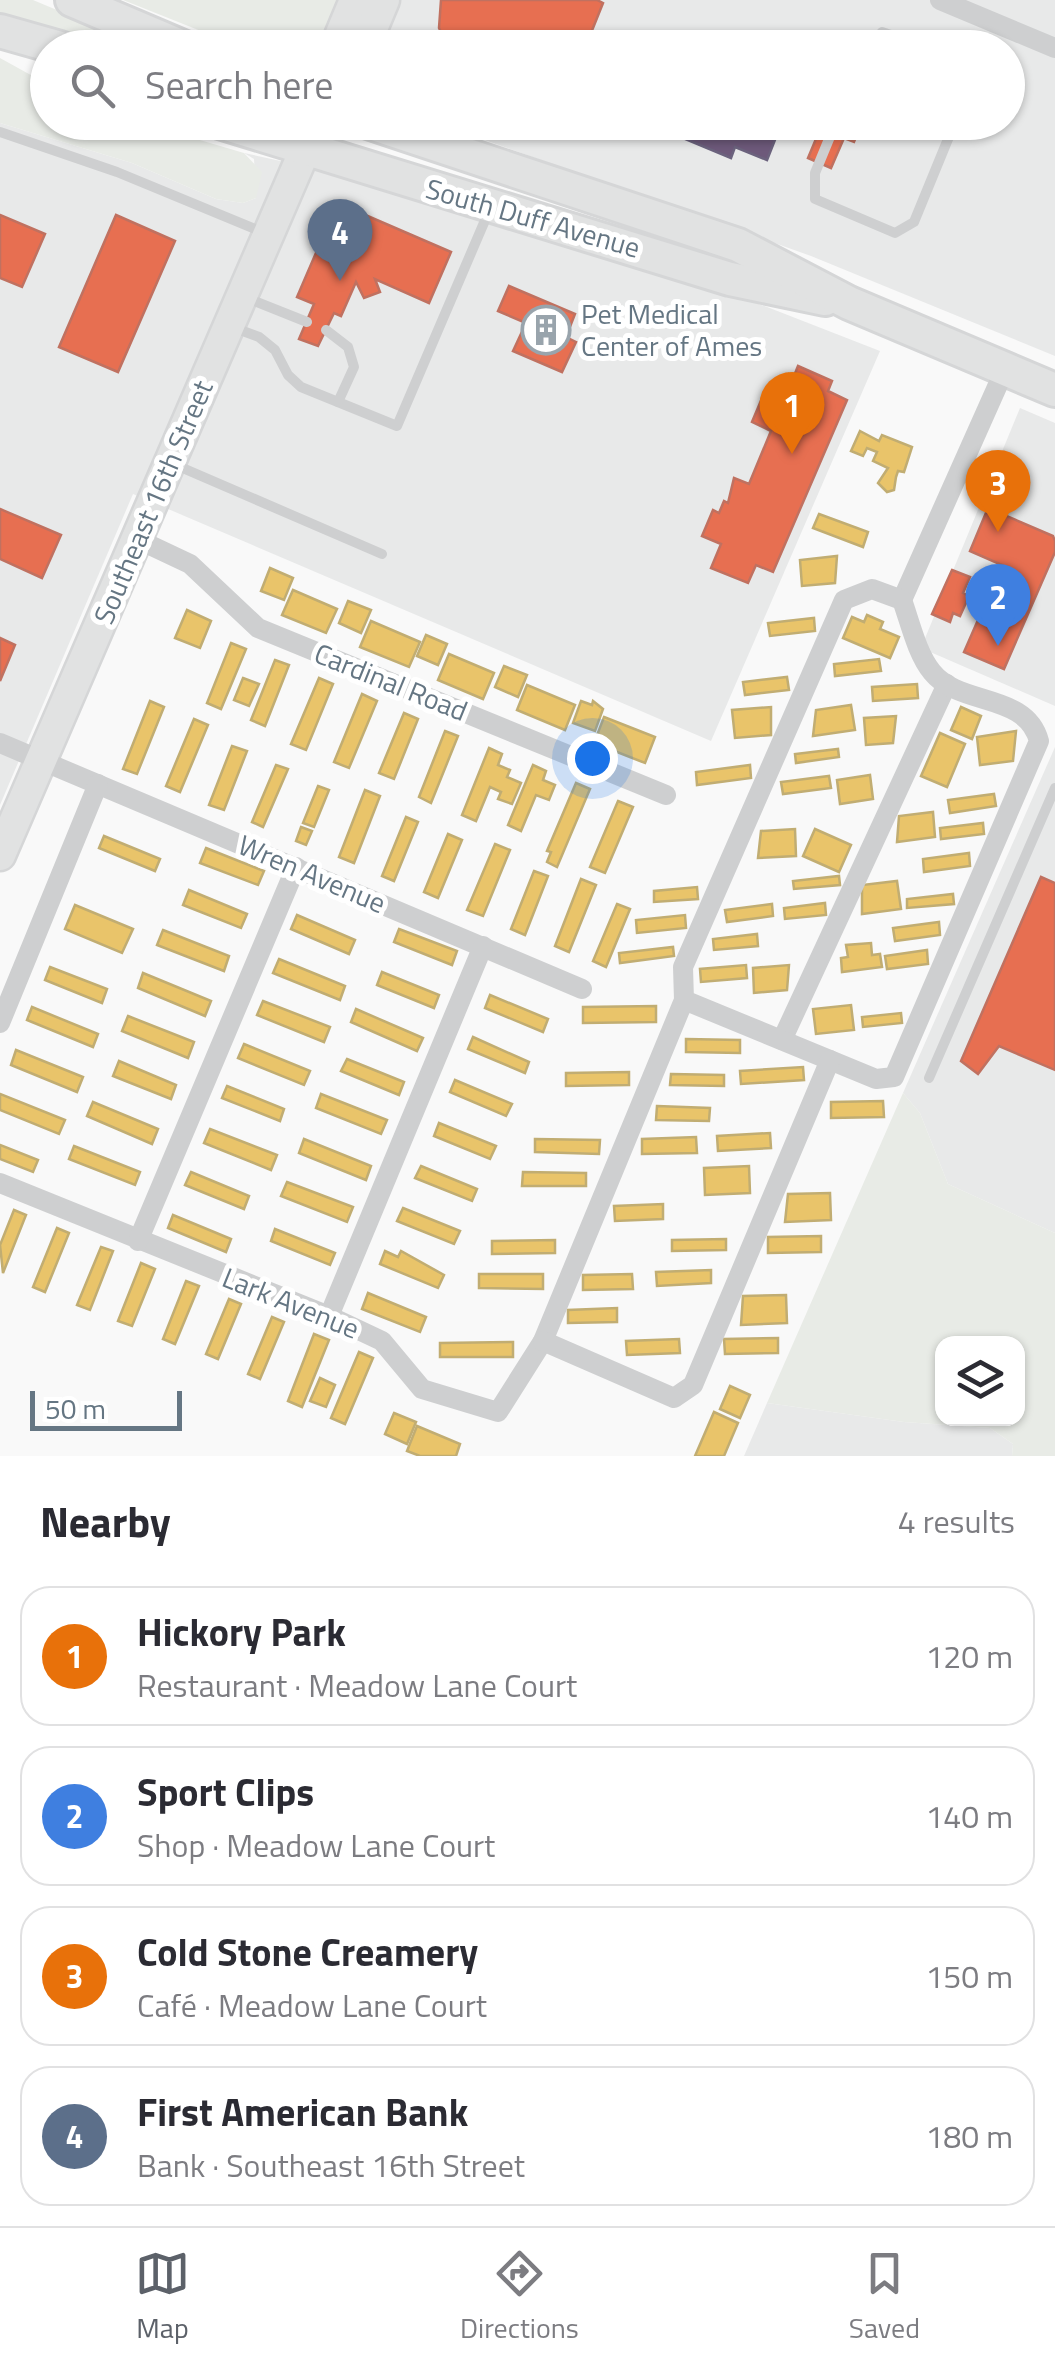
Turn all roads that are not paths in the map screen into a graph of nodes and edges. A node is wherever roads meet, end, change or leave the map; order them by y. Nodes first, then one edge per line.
1 (72, 0) edge
2 (355, 0) edge
3 (384, 0) edge
4 (940, 0) edge
5 (977, 7) edge
6 (143, 30) edge
7 (342, 30) edge
8 (372, 30) edge
9 (1021, 30) edge
10 (0, 31) edge
11 (1025, 32) edge
12 (30, 40) edge
13 (0, 44) edge
14 (1055, 48) edge
15 (30, 55) edge
16 (0, 132) edge
17 (309, 140) edge
18 (321, 140) edge
19 (422, 140) edge
20 (829, 140) edge
21 (948, 140) edge
22 (491, 206) junction
23 (268, 234) junction
24 (242, 296) junction
25 (849, 303) junction
26 (306, 322) dead end
27 (229, 326) junction
28 (326, 330) dead end
29 (1005, 369) junction
30 (1055, 390) edge
31 (338, 402) junction
32 (170, 463) junction
33 (137, 539) junction
34 (382, 554) dead end
35 (902, 600) junction
36 (947, 684) junction
37 (0, 743) edge
38 (41, 760) junction
39 (98, 784) junction
40 (1055, 788) edge
41 (666, 795) dead end
42 (0, 855) edge
43 (296, 867) junction
44 (482, 946) junction
45 (582, 989) dead end
46 (684, 1000) junction
47 (0, 1023) edge
48 (782, 1040) junction
49 (830, 1060) junction
50 (929, 1078) dead end
51 (0, 1183) edge
52 (138, 1241) junction
53 (328, 1316) junction
54 (542, 1341) junction

1 - 6 main road
2 - 7 main road
3 - 8 main road
4 - 5 street
5 - 9 street
10 - 12 main road
11 - 14 street
13 - 15 main road
16 - 23 lane
17 - 23 main road, Southeast 16th Street
18 - 22 main road, South Duff Avenue
19 - 25 main road, South Duff Avenue
20 - 21 lane
22 - 25 main road, South Duff Avenue
22 - 31 lane
23 - 24 main road, Southeast 16th Street
24 - 26 lane
24 - 27 main road, Southeast 16th Street
25 - 29 main road, South Duff Avenue
27 - 31 lane
27 - 32 main road, Southeast 16th Street
28 - 31 lane
29 - 30 main road, South Duff Avenue
29 - 35 street
32 - 33 main road, Southeast 16th Street
32 - 34 lane
33 - 38 main road, Southeast 16th Street
33 - 41 street, Cardinal Road
35 - 36 street
35 - 46 street
36 - 48 street
36 - 49 street
37 - 38 street, Wren Avenue
38 - 39 street, Wren Avenue
38 - 42 main road, Southeast 16th Street
39 - 43 street, Wren Avenue
39 - 47 street
40 - 50 lane
43 - 44 street, Wren Avenue
43 - 52 street
44 - 45 street, Wren Avenue
44 - 53 street
46 - 48 street
46 - 54 street
48 - 49 street
49 - 54 street
51 - 52 street, Lark Avenue
52 - 53 street, Lark Avenue
53 - 54 street, Lark Avenue

